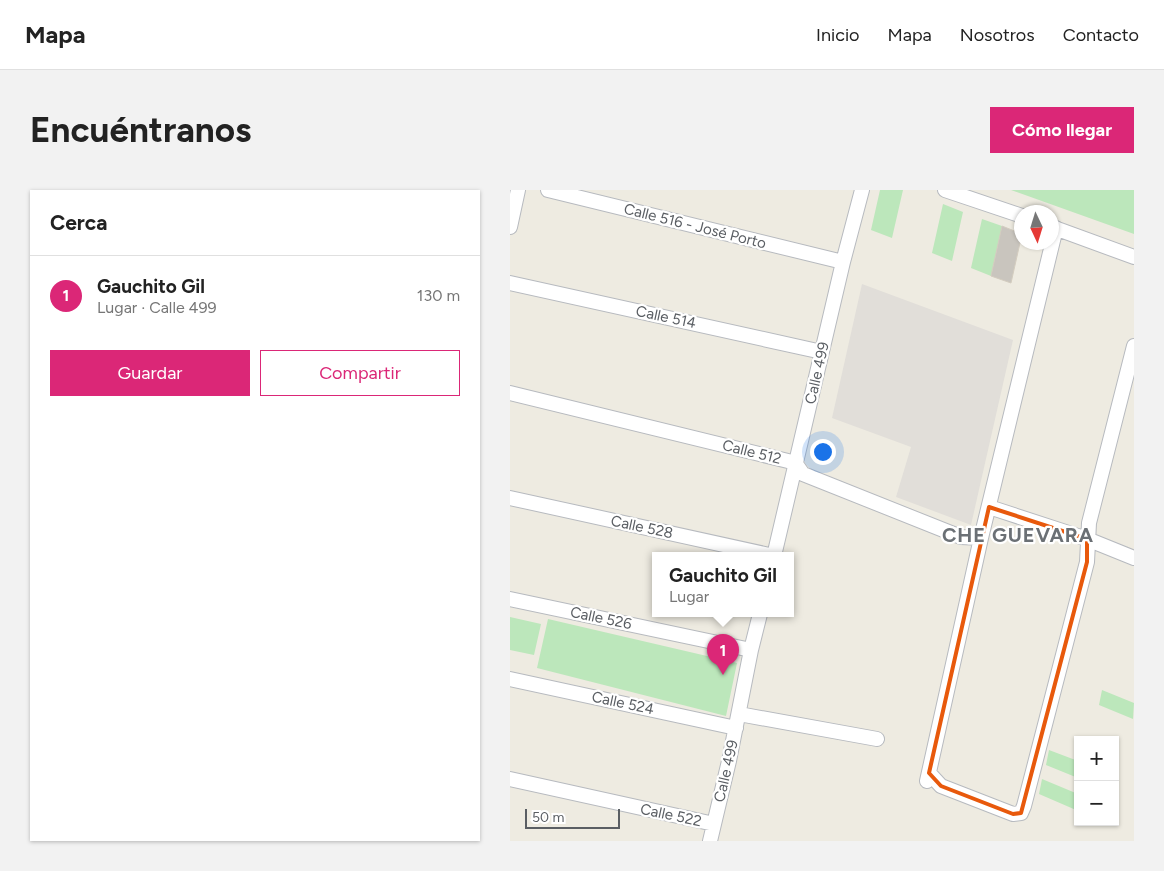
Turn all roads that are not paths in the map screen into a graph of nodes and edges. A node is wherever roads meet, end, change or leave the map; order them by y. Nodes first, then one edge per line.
1 (518, 190) edge
2 (548, 190) edge
3 (862, 190) edge
4 (945, 190) edge
5 (1014, 213) edge
6 (510, 227) edge
7 (1059, 230) edge
8 (1049, 250) edge
9 (1134, 257) edge
10 (843, 262) junction
11 (510, 283) edge
12 (1134, 346) edge
13 (822, 352) junction
14 (510, 393) edge
15 (796, 464) junction
16 (510, 498) edge
17 (989, 507) junction
18 (981, 538) junction
19 (1087, 539) junction
20 (756, 552) edge
21 (775, 552) edge
22 (1134, 558) edge
23 (510, 599) edge
24 (759, 617) edge
25 (751, 650) junction
26 (510, 679) edge
27 (737, 721) junction
28 (877, 739) dead end
29 (510, 779) edge
30 (714, 824) junction
31 (710, 841) edge

1 - 6 street
2 - 10 street, Calle 516 - José Porto
3 - 10 street, Calle 499
4 - 5 street
7 - 9 street
8 - 17 street
10 - 13 street, Calle 499
11 - 13 street, Calle 514
12 - 19 street
13 - 15 street, Calle 499
14 - 15 street, Calle 512
15 - 18 street, Calle 512
15 - 21 street, Calle 499
16 - 20 street, Calle 528
17 - 18 street
17 - 19 street
18 - 19 street
19 - 22 street
23 - 25 street, Calle 526
24 - 25 street, Calle 499
25 - 27 street, Calle 499
26 - 27 street, Calle 524
27 - 28 street, Calle 524
27 - 30 street, Calle 499
29 - 30 street, Calle 522
30 - 31 street, Calle 499

